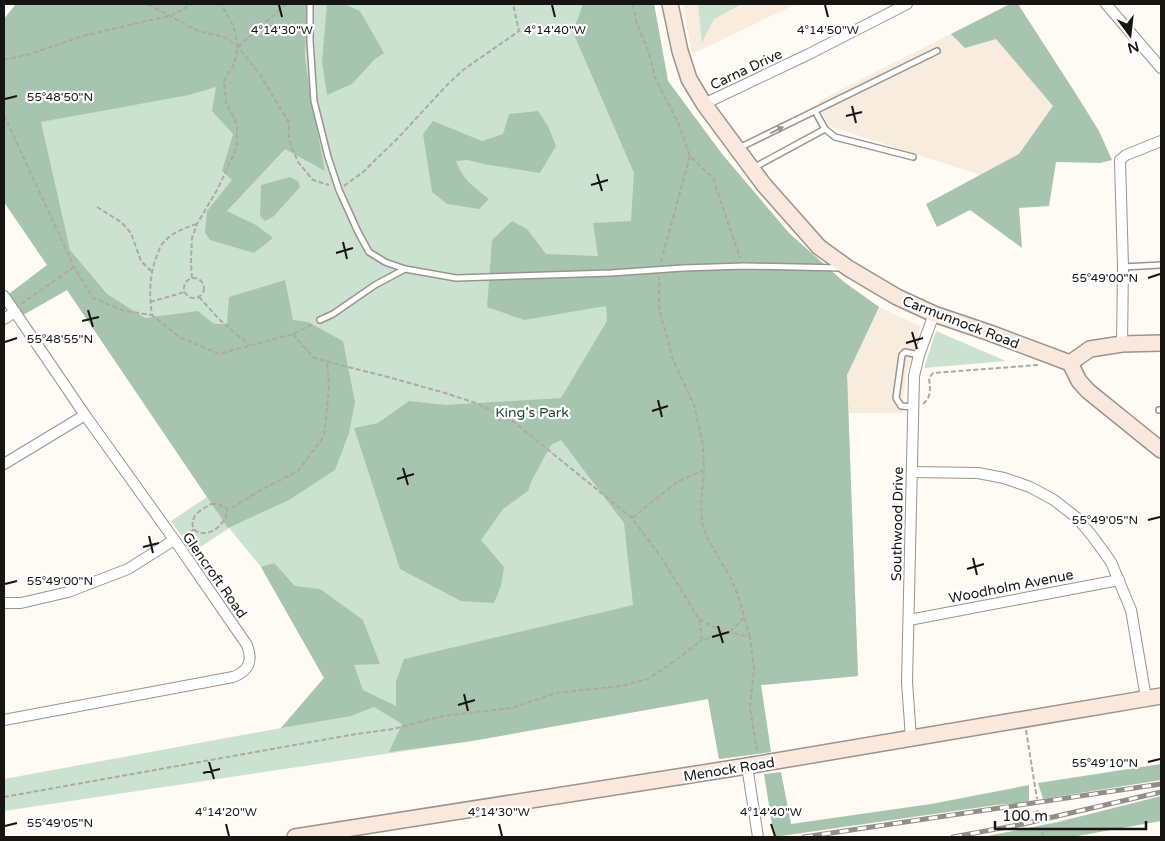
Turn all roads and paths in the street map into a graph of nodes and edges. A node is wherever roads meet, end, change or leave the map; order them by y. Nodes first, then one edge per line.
1 (148, 4) edge
2 (192, 4) edge
3 (221, 4) edge
4 (286, 4) edge
5 (310, 4) edge
6 (513, 4) edge
7 (633, 4) edge
8 (670, 4) edge
9 (907, 4) edge
10 (1106, 4) edge
11 (171, 16) junction
12 (238, 47) junction
13 (936, 51) dead end
14 (4, 60) edge
15 (1161, 68) edge
16 (704, 104) junction
17 (815, 111) junction
18 (4, 115) edge
19 (824, 130) junction
20 (1161, 141) edge
21 (738, 149) junction
22 (690, 156) junction
23 (913, 157) dead end
24 (753, 168) junction
25 (339, 190) junction
26 (97, 208) dead end
27 (196, 224) junction
28 (1161, 265) edge
29 (743, 266) junction
30 (74, 267) junction
31 (1123, 267) junction
32 (848, 268) junction
33 (405, 269) junction
34 (659, 270) junction
35 (152, 272) junction
36 (192, 278) junction
37 (185, 292) junction
38 (4, 296) edge
39 (199, 296) junction
40 (150, 302) junction
41 (14, 310) junction
42 (934, 314) junction
43 (152, 315) junction
44 (4, 319) edge
45 (320, 320) joint
46 (293, 334) junction
47 (1161, 342) edge
48 (1122, 344) junction
49 (249, 345) junction
50 (919, 355) junction
51 (327, 361) junction
52 (1070, 363) junction
53 (1041, 365) dead end
54 (914, 407) junction
55 (85, 415) junction
56 (1161, 450) edge
57 (4, 464) edge
58 (704, 470) junction
59 (912, 472) junction
60 (227, 508) joint
61 (232, 508) dead end
62 (632, 518) junction
63 (174, 540) junction
64 (1119, 580) junction
65 (4, 603) edge
66 (744, 617) junction
67 (699, 619) junction
68 (909, 620) junction
69 (730, 632) junction
70 (726, 633) junction
71 (750, 636) junction
72 (702, 640) junction
73 (1154, 697) edge
74 (1024, 718) junction
75 (4, 720) edge
76 (912, 738) junction
77 (747, 766) junction
78 (4, 797) edge
79 (1037, 799) dead end
80 (1039, 811) dead end
81 (1018, 815) dead end
82 (1042, 832) dead end
83 (295, 837) edge
84 (758, 837) edge
85 (1043, 837) edge

1 - 11 path
2 - 11 path
3 - 12 path
4 - 12 path
5 - 25 lane
6 - 25 path
7 - 22 path
8 - 16 street, Carmunnock Road
9 - 16 street, Carna Drive
10 - 15 street
11 - 12 path
11 - 14 path
12 - 25 path
12 - 27 path
13 - 17 lane
16 - 21 street, Carmunnock Road
17 - 19 lane
21 -> 17 lane
18 - 30 path
19 - 23 lane
19 - 24 lane
20 - 31 street
21 - 24 street, Carmunnock Road
22 - 29 path
22 - 34 path
24 - 32 street, Carmunnock Road
25 - 33 lane
26 - 35 path
27 - 35 path
27 - 36 path
28 - 31 lane
29 - 32 lane
29 - 34 lane
30 - 41 path
30 - 43 path
31 - 48 street
32 - 42 street, Carmunnock Road
33 - 34 lane
33 - 45 lane
34 - 58 path
35 - 40 path
36 - 37 path
36 - 39 path
37 - 39 path
37 - 40 path
38 - 41 street, Glencroft Road
39 - 49 path
40 - 43 path
41 - 44 street
41 - 55 street, Glencroft Road
42 - 50 street, Southwood Drive
42 - 52 street, Carmunnock Road
43 - 49 path
45 - 46 path
46 - 49 path
46 - 51 path
47 - 48 street
48 - 52 street
50 - 54 street, Southwood Drive
50 - 54 lane
51 - 61 path
51 - 62 path
52 - 56 street
53 - 54 path
54 - 59 street, Southwood Drive
55 - 57 street
55 - 63 street, Glencroft Road
58 - 62 path
58 - 66 path
59 - 64 street
59 - 68 street, Southwood Drive
60 - 60 path
62 - 67 path
63 - 65 street
63 - 75 street, Glencroft Road
64 - 68 street, Woodholm Avenue
64 - 73 street
66 - 69 path
66 - 71 path
67 - 70 path
67 - 72 path
68 - 76 street, Southwood Drive
69 - 70 path
69 - 71 path
70 - 72 path
71 - 77 path
72 - 78 path
73 - 74 street, Menock Road
74 - 76 street, Menock Road
74 - 79 path
76 - 77 street, Menock Road
77 - 83 street, Menock Road
77 - 84 street
80 - 81 path
82 - 85 path

